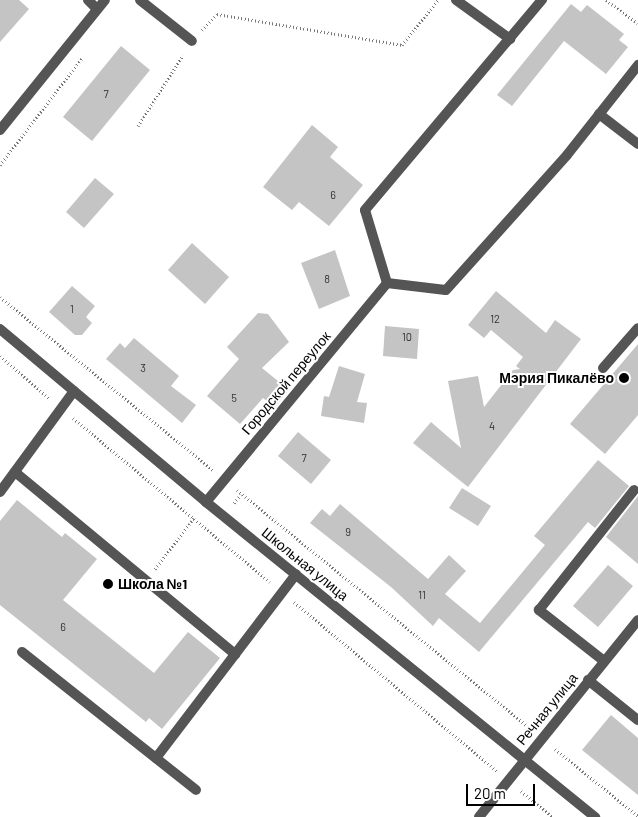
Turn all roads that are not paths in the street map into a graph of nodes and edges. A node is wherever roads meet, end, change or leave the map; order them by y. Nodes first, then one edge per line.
1 (88, 0) edge
2 (105, 0) edge
3 (140, 0) edge
4 (456, 0) edge
5 (542, 0) edge
6 (98, 9) junction
7 (510, 39) junction
8 (192, 41) road end
9 (638, 65) edge
10 (600, 114) junction
11 (0, 130) edge
12 (638, 144) edge
13 (387, 283) junction
14 (638, 328) edge
15 (0, 329) edge
16 (603, 368) dead end
17 (74, 391) junction
18 (15, 472) junction
19 (634, 490) dead end
20 (0, 492) edge
21 (206, 502) junction
22 (296, 574) junction
23 (638, 620) edge
24 (22, 652) dead end
25 (235, 654) junction
26 (604, 661) junction
27 (588, 680) junction
28 (638, 720) edge
29 (156, 758) junction
30 (524, 759) junction
31 (196, 790) dead end
32 (479, 817) edge
33 (595, 817) edge

1 - 6 street
2 - 6 street
3 - 8 street
4 - 7 street
5 - 7 street
6 - 11 street
7 - 13 street
9 - 10 street
10 - 12 street
10 - 13 street
13 - 21 street, Городской переулок
14 - 16 street
15 - 17 street, Школьная улица
17 - 18 street
17 - 21 street, Школьная улица
18 - 20 street
18 - 25 street
19 - 26 street
21 - 22 street, Школьная улица
22 - 25 street
22 - 30 street, Школьная улица
23 - 26 street, Речная улица
24 - 29 street
25 - 29 street
26 - 27 street, Речная улица
27 - 28 street
27 - 30 street, Речная улица
29 - 31 street
30 - 32 street, Речная улица
30 - 33 street, Школьная улица

